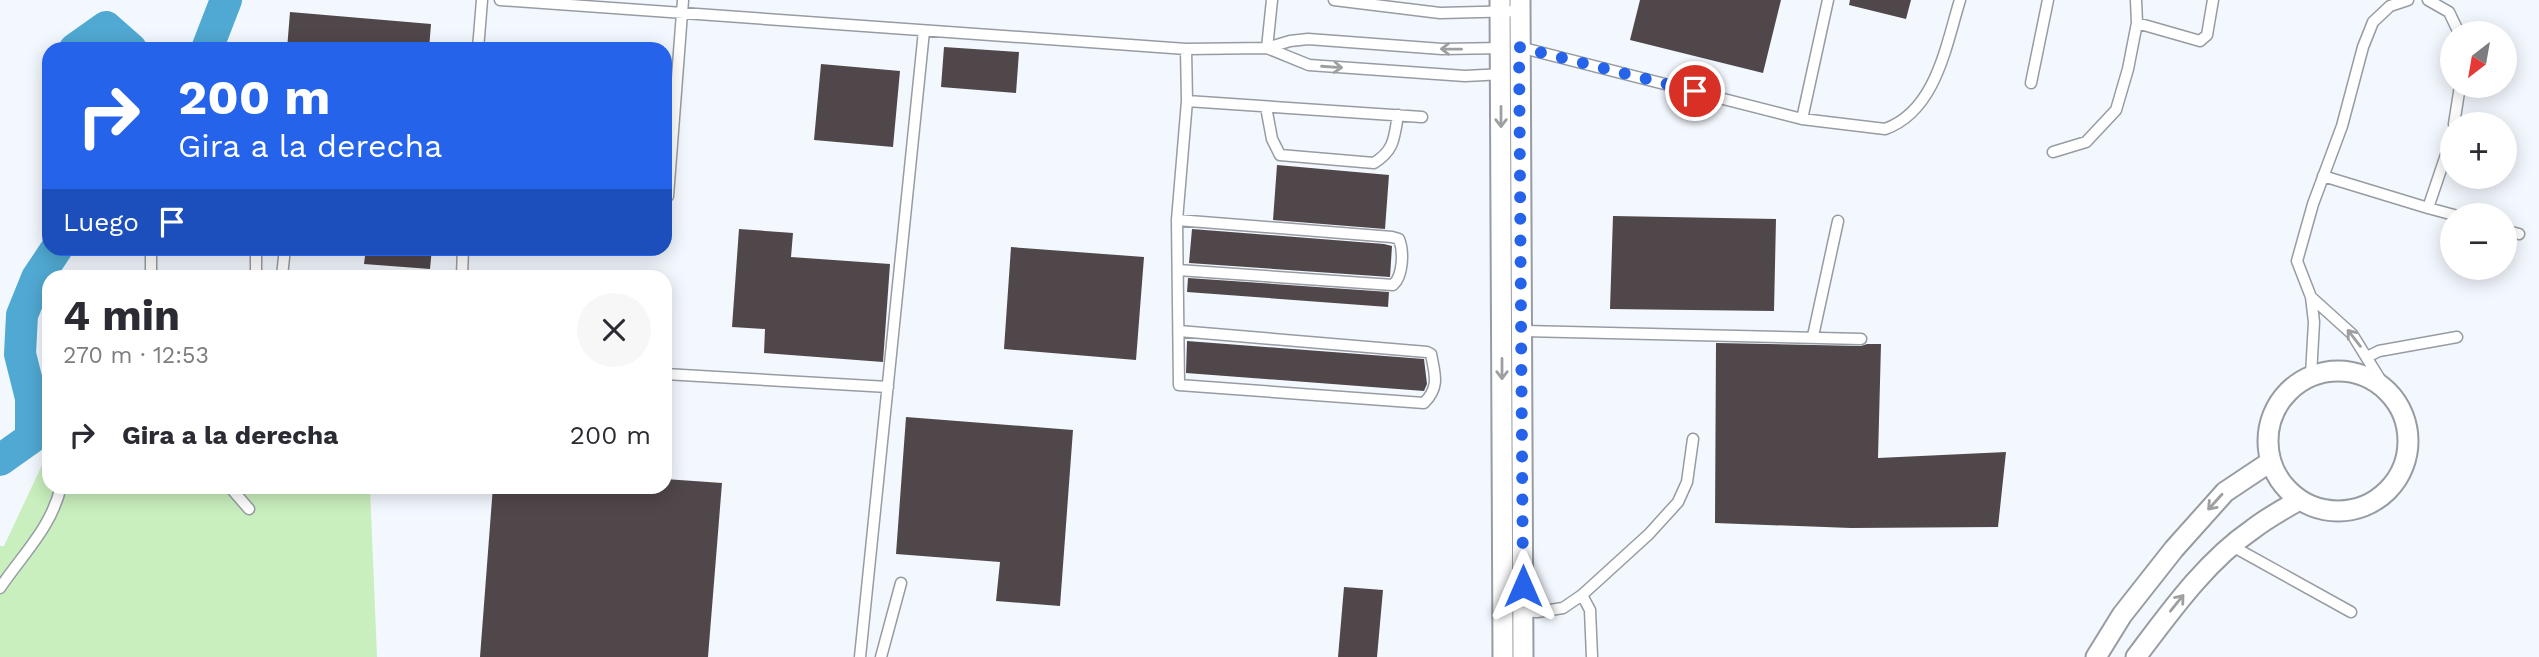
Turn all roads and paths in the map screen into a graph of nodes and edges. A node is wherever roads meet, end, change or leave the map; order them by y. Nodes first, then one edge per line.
1 (482, 0) edge
2 (499, 0) edge
3 (682, 0) edge
4 (1272, 0) edge
5 (1334, 0) edge
6 (1828, 0) edge
7 (1960, 0) edge
8 (2048, 0) edge
9 (2136, 0) edge
10 (2213, 0) edge
11 (2408, 0) edge
12 (2428, 0) edge
13 (1510, 6) edge
14 (681, 13) junction
15 (2453, 21) edge
16 (2137, 23) junction
17 (924, 31) junction
18 (479, 42) edge
19 (1186, 48) junction
20 (1267, 48) junction
21 (1510, 48) junction
22 (1511, 74) junction
23 (2031, 83) dead end
24 (1187, 101) junction
25 (1266, 107) junction
26 (1398, 114) junction
27 (1422, 117) dead end
28 (1802, 119) junction
29 (672, 140) edge
30 (2053, 152) dead end
31 (2440, 172) edge
32 (2323, 176) junction
33 (2428, 208) junction
34 (2440, 211) edge
35 (1177, 220) junction
36 (1838, 221) dead end
37 (1178, 270) junction
38 (2311, 297) junction
39 (1179, 331) junction
40 (1512, 331) junction
41 (1813, 336) junction
42 (2457, 337) dead end
43 (1861, 339) dead end
44 (2367, 357) junction
45 (672, 374) edge
46 (2311, 375) junction
47 (888, 387) junction
48 (2386, 389) junction
49 (1693, 439) dead end
50 (2270, 462) junction
51 (58, 494) edge
52 (236, 494) edge
53 (2299, 500) junction
54 (249, 509) dead end
55 (2232, 546) junction
56 (901, 583) dead end
57 (0, 588) edge
58 (1582, 595) junction
59 (1513, 610) junction
60 (2351, 612) dead end
61 (860, 657) edge
62 (881, 657) edge
63 (1503, 657) edge
64 (1524, 657) edge
65 (1592, 657) edge
66 (2096, 657) edge
67 (2136, 657) edge

1 - 18 lane
2 - 14 lane
3 - 14 lane
4 - 20 lane
5 - 13 lane
6 - 28 lane
7 - 28 lane
8 - 23 lane
9 - 16 lane
10 - 16 lane
11 - 32 lane
12 - 15 lane
13 - 21 street
14 - 17 lane
14 - 29 lane
16 - 30 lane
17 - 19 lane
17 - 47 lane
19 - 20 lane
19 - 24 lane
21 -> 20 lane
20 -> 22 lane
21 - 22 street
21 - 28 lane
22 - 40 street
24 - 25 lane
24 - 35 lane
25 - 26 lane
25 - 26 lane
26 - 27 lane
31 - 33 lane
32 - 33 lane
32 - 38 lane
33 - 34 lane
35 - 37 lane
35 - 37 lane
36 - 41 lane
37 - 39 lane
44 -> 38 lane
38 - 46 lane
39 - 39 lane
40 - 41 lane
40 - 59 street
41 - 43 lane
42 - 44 lane
44 - 48 lane
45 - 47 lane
46 - 48 street
46 - 50 street
47 - 61 lane
48 - 53 street
49 - 58 lane
50 - 53 street
50 -> 66 street
51 - 57 lane
52 - 54 lane
53 - 55 street
55 - 60 lane
67 -> 55 street
56 - 62 lane
58 - 59 lane
58 - 65 lane
59 - 63 street
59 - 64 street

